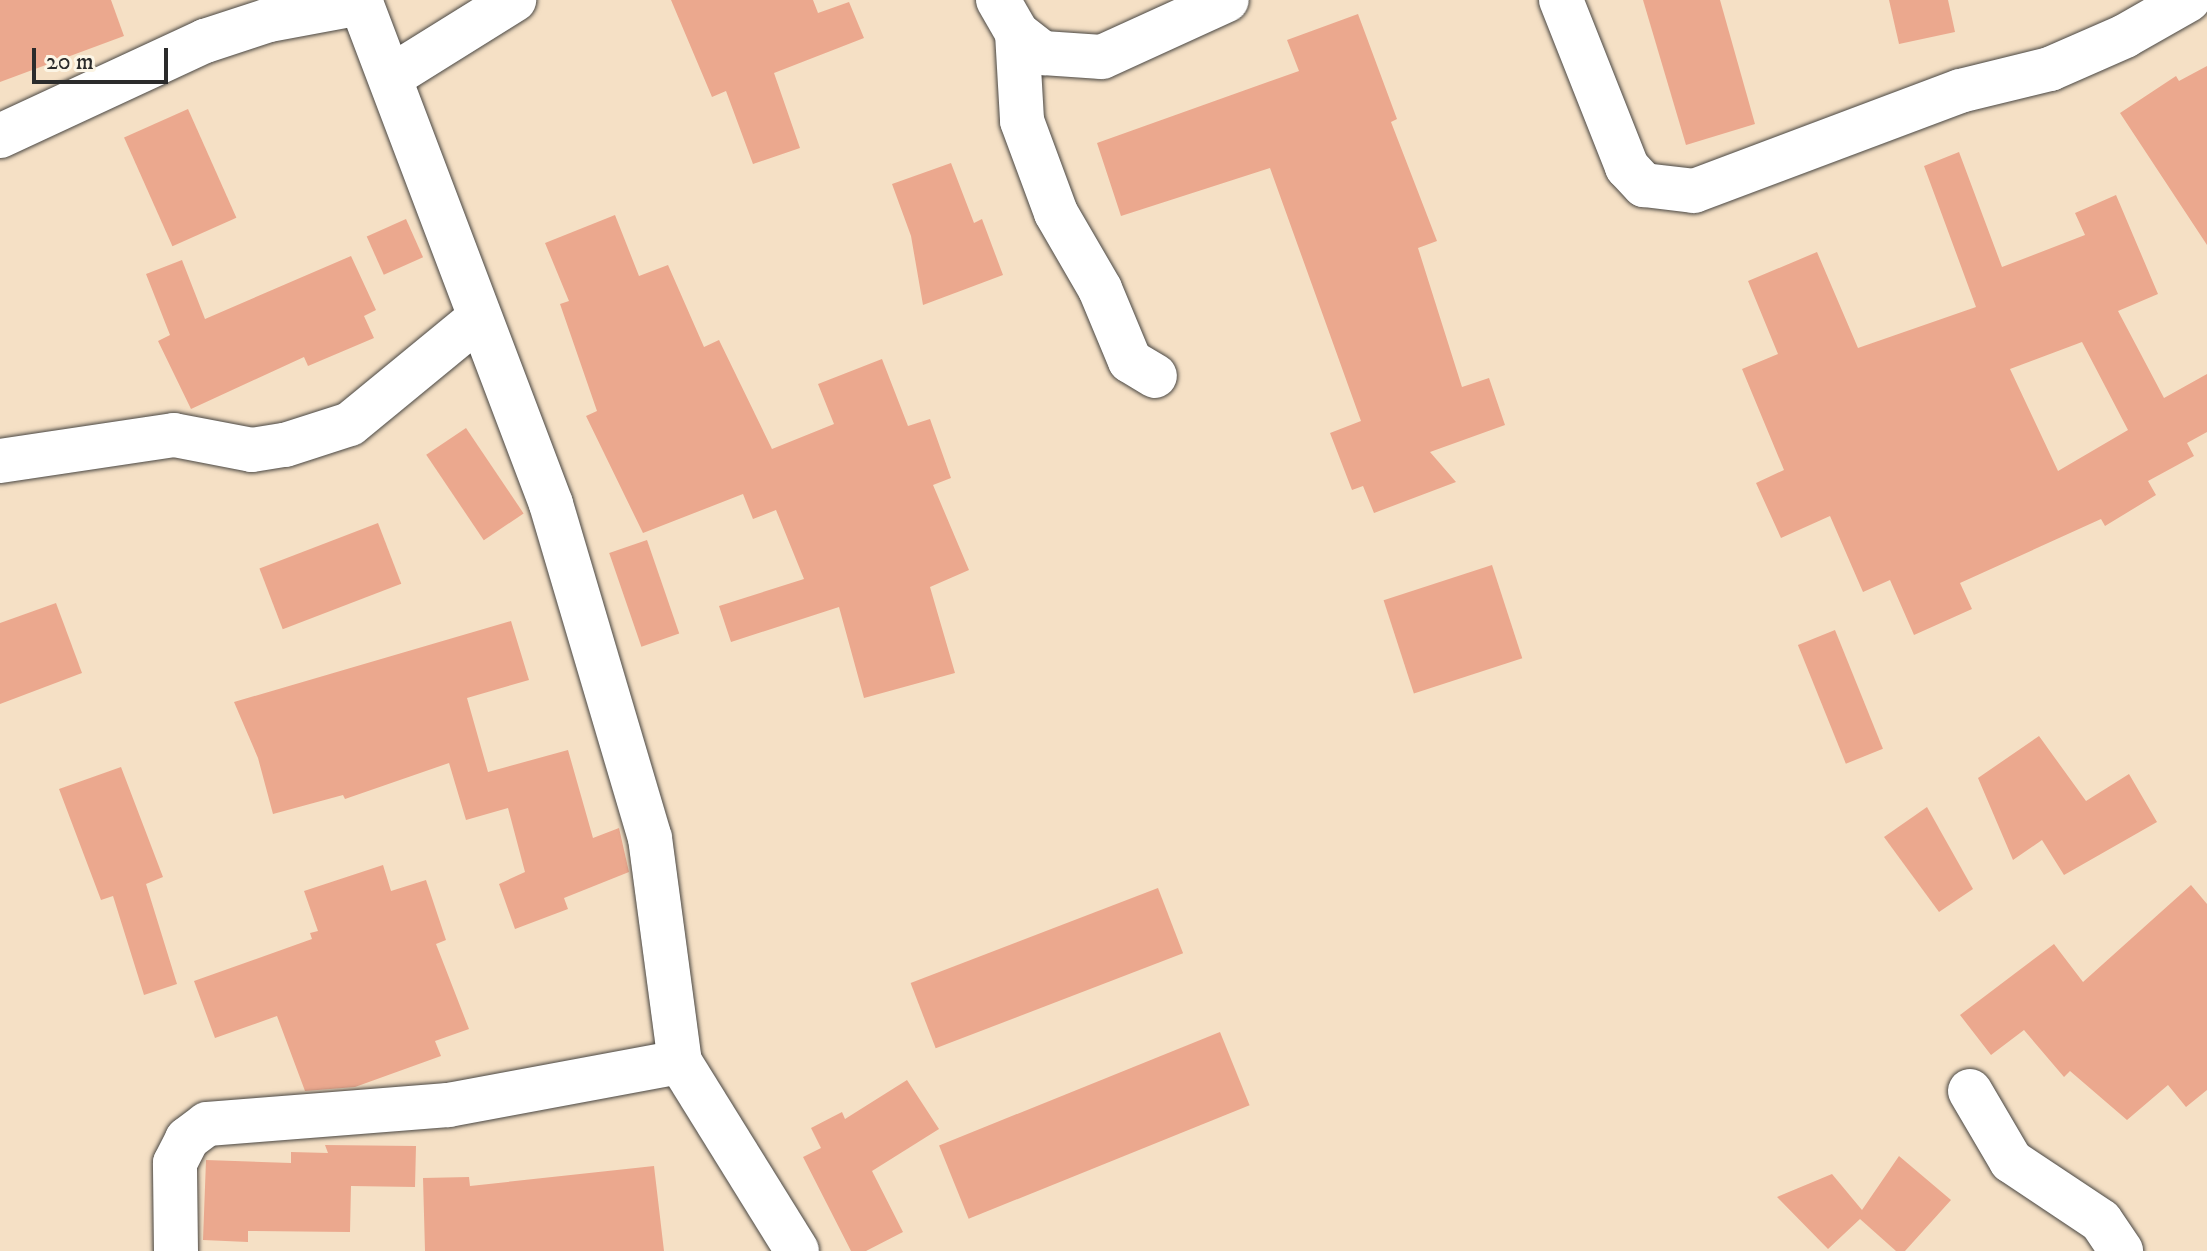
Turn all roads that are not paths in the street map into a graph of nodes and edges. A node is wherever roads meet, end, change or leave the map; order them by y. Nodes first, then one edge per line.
1 (514, 0) edge
2 (1227, 0) edge
3 (1561, 0) edge
4 (2188, 0) edge
5 (360, 2) edge
6 (1007, 17) edge
7 (392, 76) junction
8 (0, 136) edge
9 (479, 318) junction
10 (1155, 376) dead end
11 (0, 461) edge
12 (680, 1062) junction
13 (1970, 1091) dead end
14 (176, 1251) edge
15 (797, 1251) edge
16 (2121, 1251) edge

1 - 7 street
2 - 6 street
3 - 4 street
5 - 7 street
5 - 8 street
6 - 10 street
7 - 9 street
9 - 11 street
9 - 12 street
12 - 14 street
12 - 15 street
13 - 16 street

